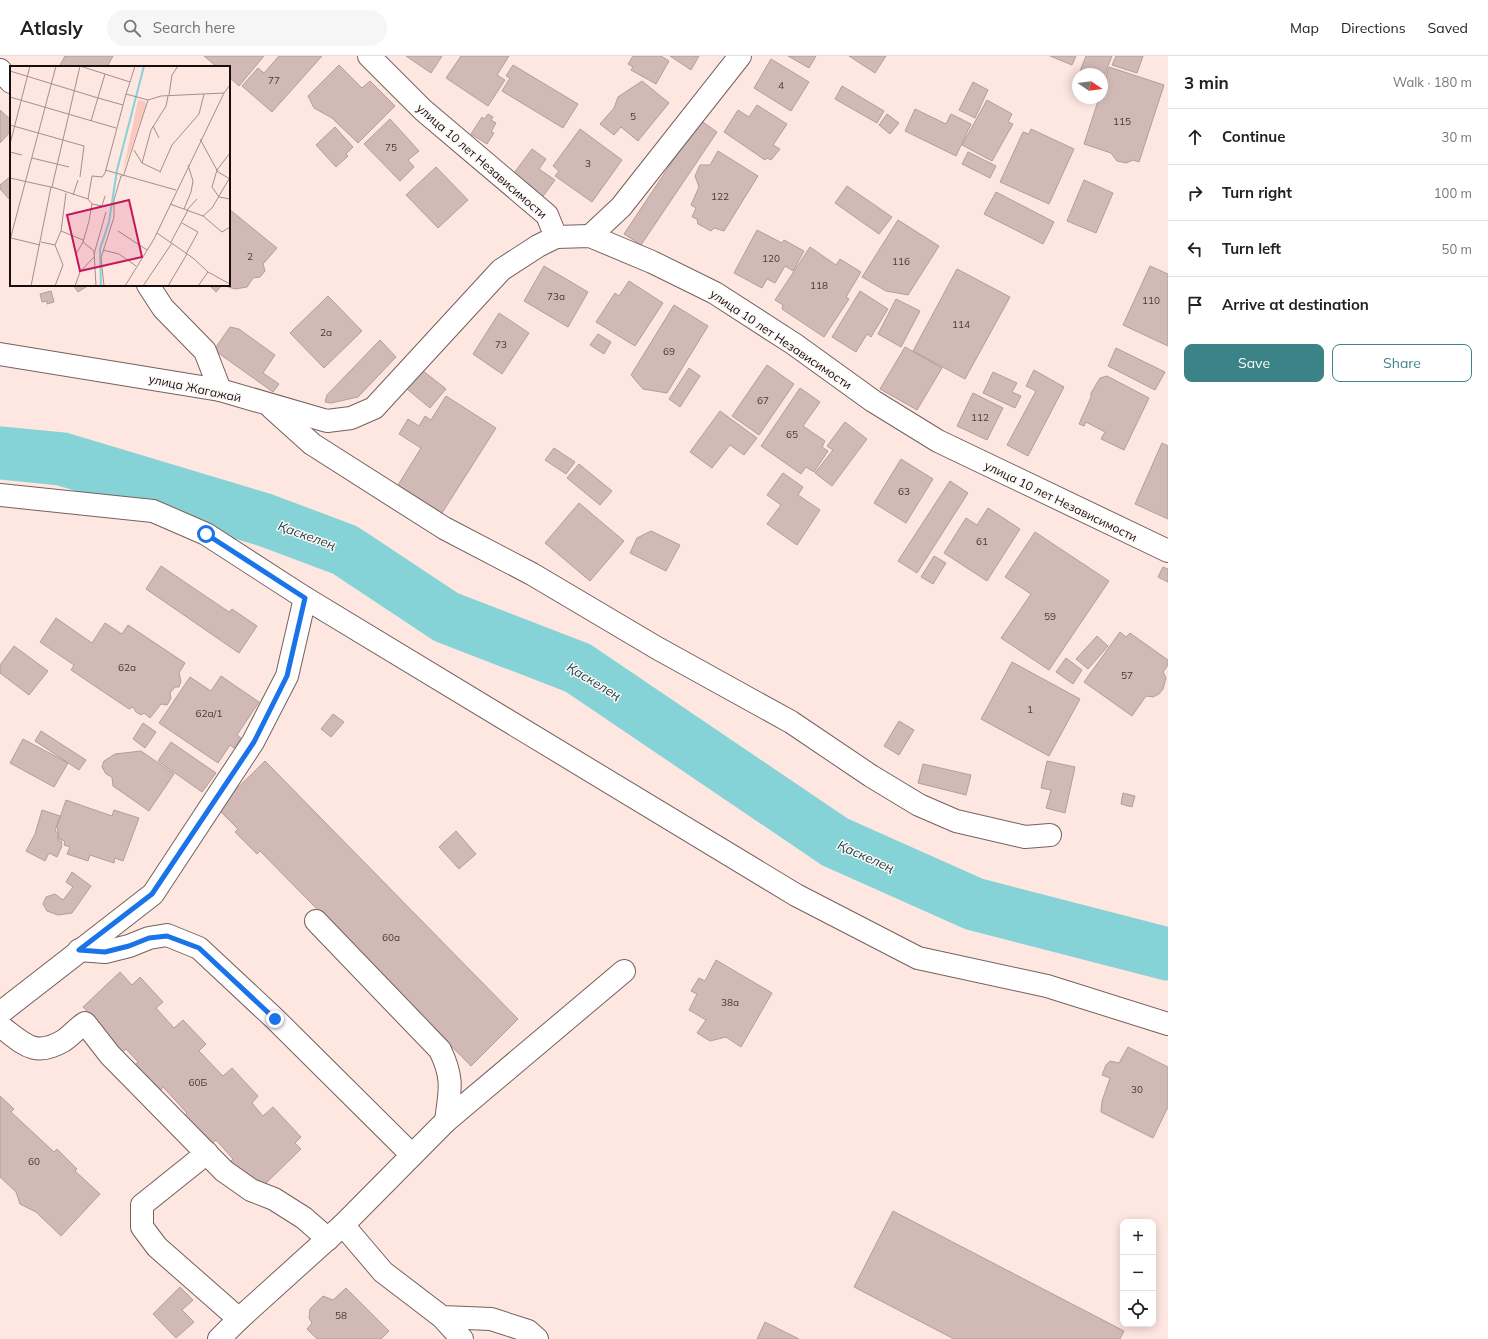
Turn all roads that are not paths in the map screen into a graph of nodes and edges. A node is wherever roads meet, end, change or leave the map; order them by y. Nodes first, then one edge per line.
1 (369, 56) edge
2 (740, 56) edge
3 (0, 70) edge
4 (10, 81) edge
5 (590, 236) junction
6 (556, 237) junction
7 (149, 286) edge
8 (0, 354) edge
9 (220, 390) junction
10 (268, 405) junction
11 (0, 495) edge
12 (1168, 551) edge
13 (305, 598) junction
14 (1050, 835) dead end
15 (316, 921) dead end
16 (79, 950) junction
17 (624, 970) dead end
18 (0, 1013) edge
19 (1168, 1024) edge
20 (0, 1026) edge
21 (446, 1121) junction
22 (207, 1153) junction
23 (412, 1155) junction
24 (335, 1232) junction
25 (442, 1317) junction
26 (239, 1319) junction
27 (220, 1339) edge
28 (462, 1339) edge
29 (537, 1339) edge

1 - 6 street, улица 10 лет Независимости
2 - 5 street
3 - 4 street
5 - 6 street, улица 10 лет Независимости
5 - 12 street, улица 10 лет Независимости
6 - 10 street, улица Жагажай
7 - 9 street
8 - 9 street, улица Жагажай
9 - 10 street, улица Жагажай
10 - 14 street
11 - 13 street
13 - 16 street
13 - 19 street
15 - 21 street
16 - 18 street
16 - 23 street
17 - 21 street
20 - 22 street
21 - 23 street
22 - 24 street
22 - 26 street
23 - 24 street
24 - 25 street
24 - 26 street
25 - 28 street
25 - 29 street
26 - 27 street

